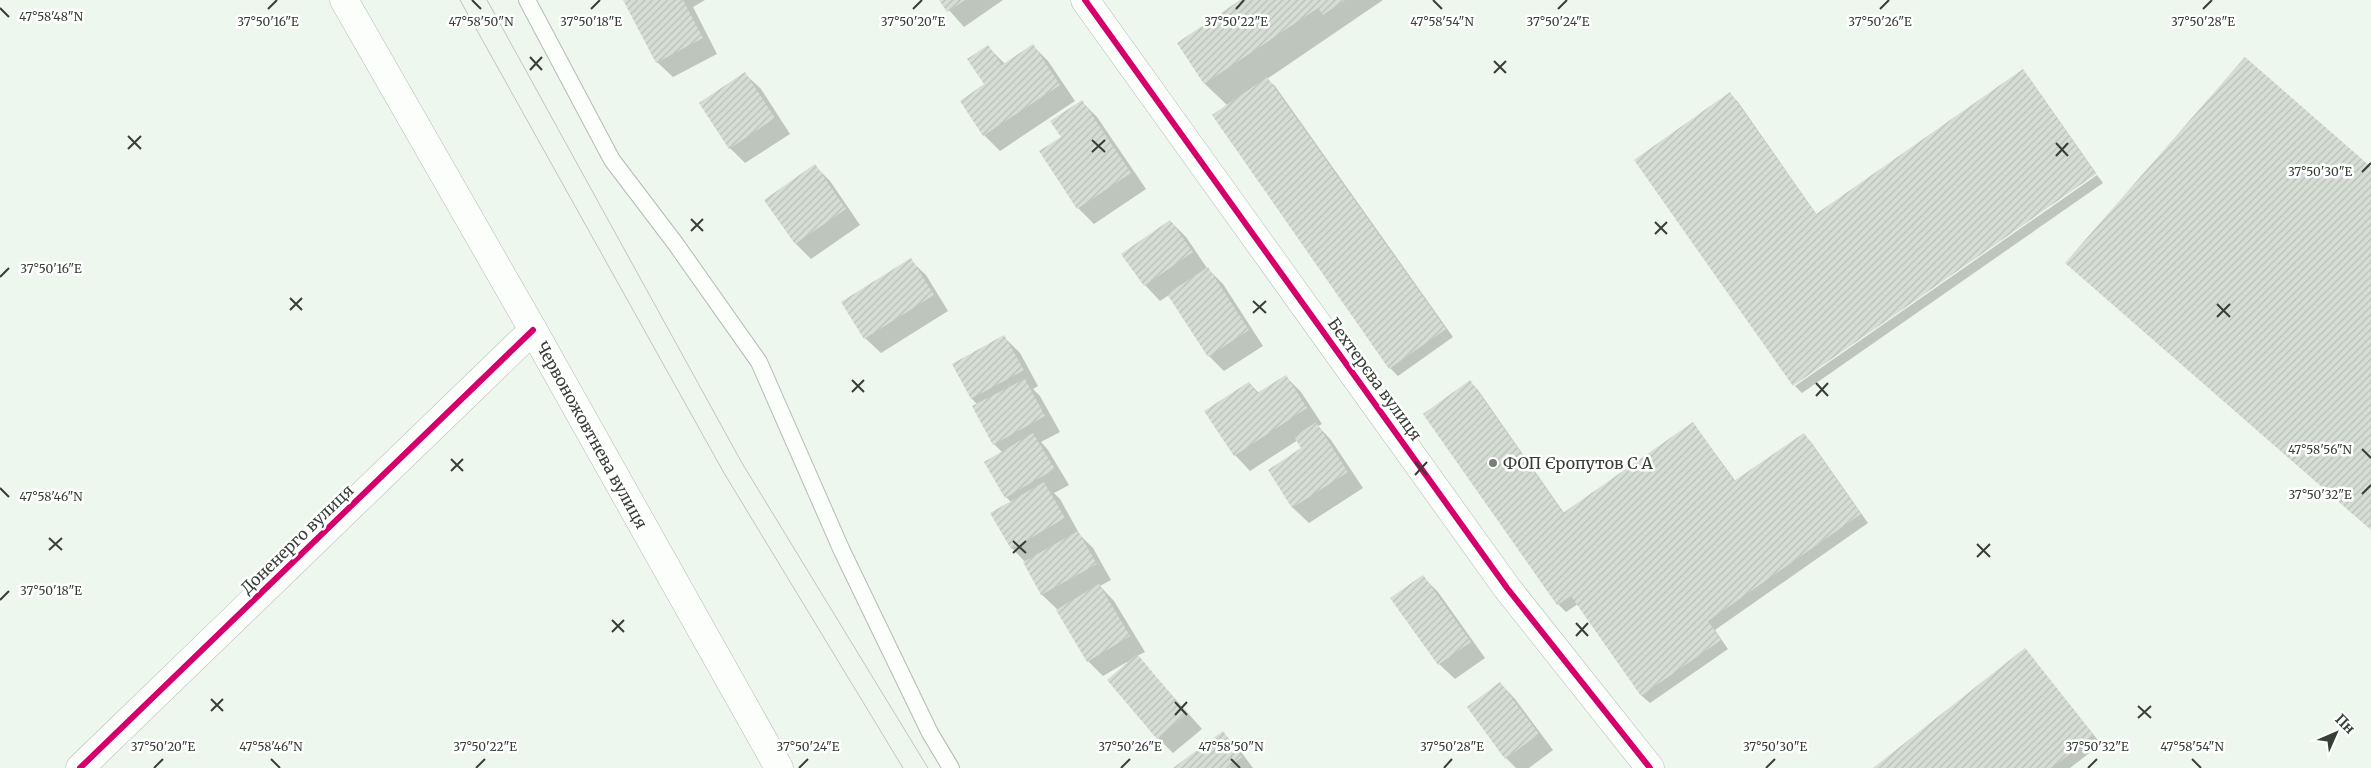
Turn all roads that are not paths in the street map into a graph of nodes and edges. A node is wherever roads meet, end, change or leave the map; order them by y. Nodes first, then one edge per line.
1 (344, 0) edge
2 (528, 0) edge
3 (1085, 0) edge
4 (533, 330) junction
5 (87, 766) edge
6 (778, 768) edge
7 (951, 768) edge
8 (1650, 768) edge

1 - 4 street, Червоножовтнева вулиця
2 - 7 lane
3 - 8 street, Бехтерєва вулиця
4 - 5 street, Доненерго вулиця
4 - 6 street, Червоножовтнева вулиця

